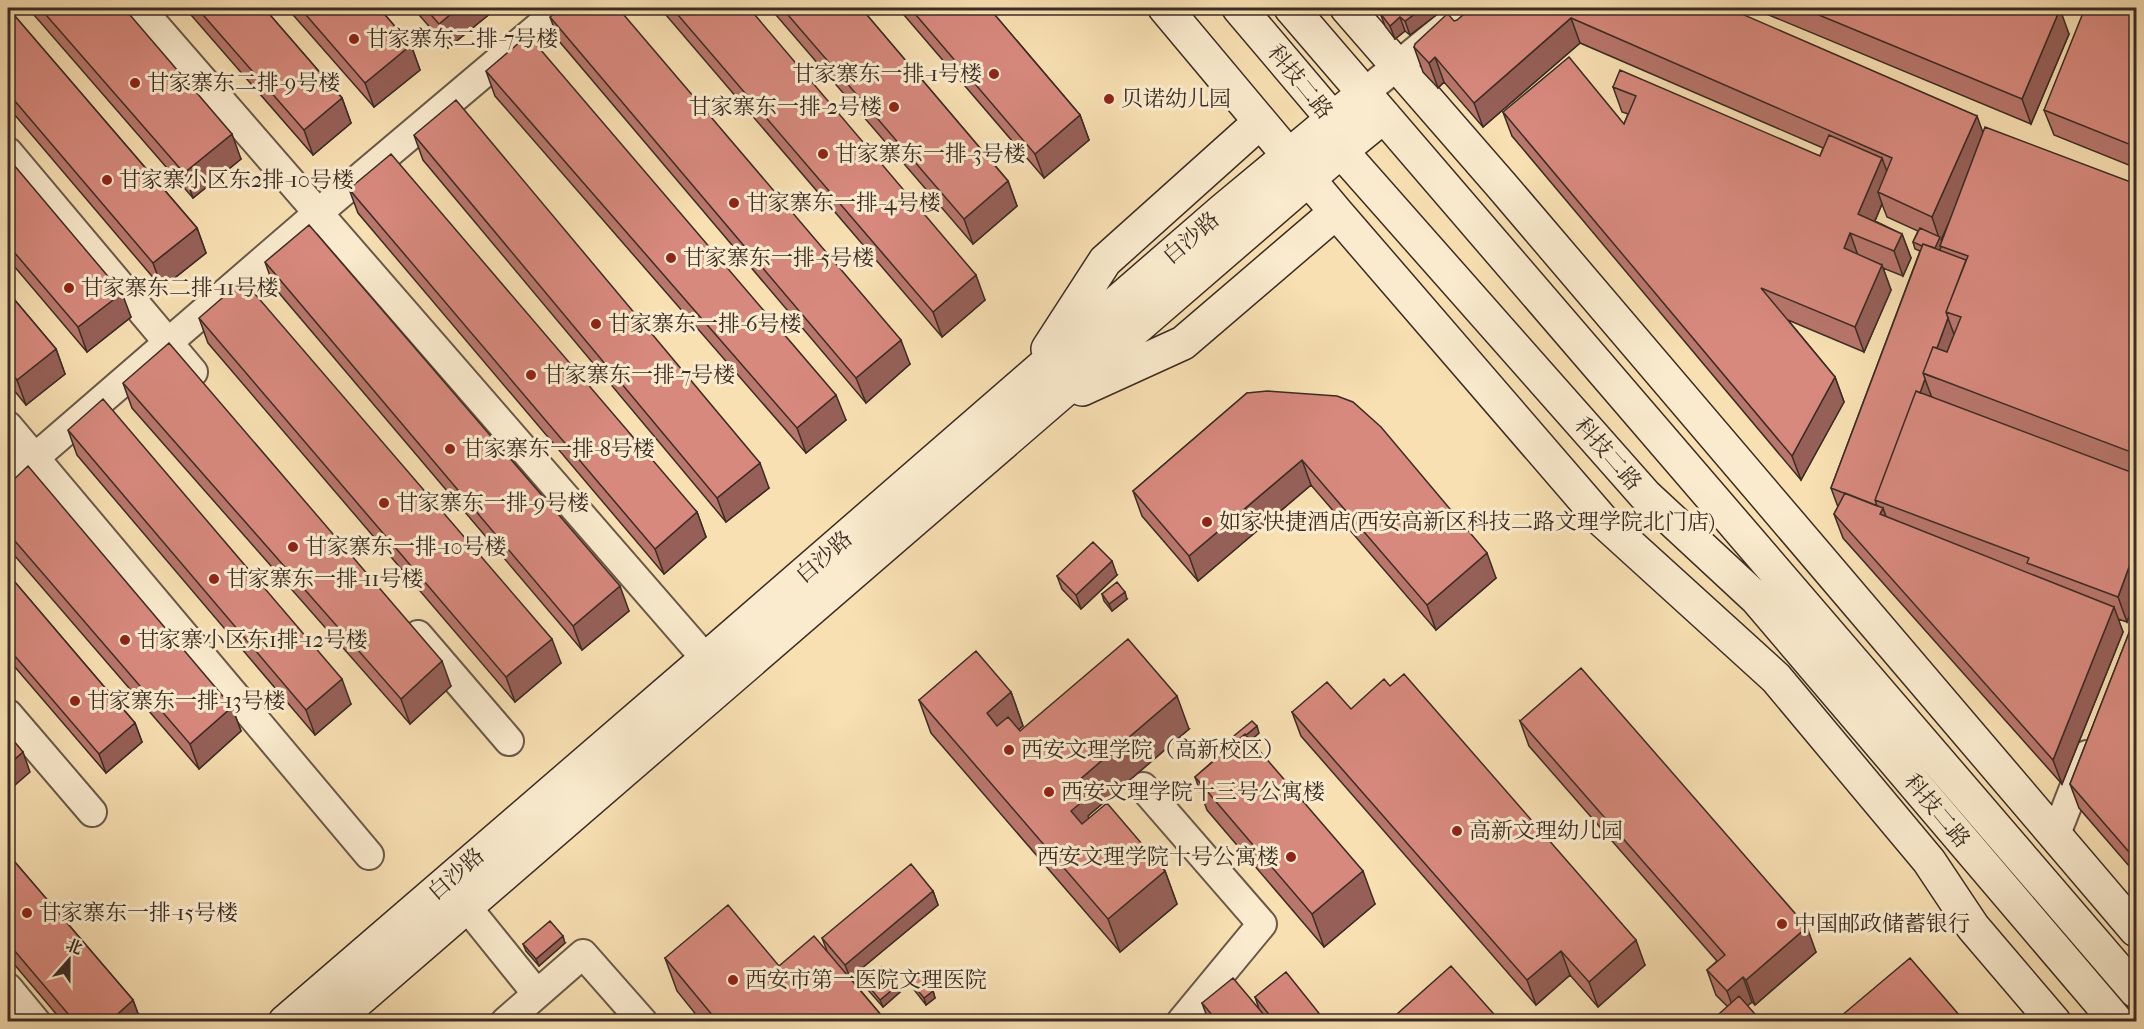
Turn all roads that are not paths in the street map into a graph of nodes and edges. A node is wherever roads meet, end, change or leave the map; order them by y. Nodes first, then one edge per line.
1 (140, 8) edge
2 (561, 8) edge
3 (1165, 8) edge
4 (1239, 8) edge
5 (1291, 8) edge
6 (1347, 8) edge
7 (1468, 8) edge
8 (1398, 66) junction
9 (1374, 104) junction
10 (1333, 119) junction
11 (1260, 122) junction
12 (1341, 151) junction
13 (8, 152) edge
14 (1298, 168) junction
15 (1336, 212) junction
16 (318, 213) junction
17 (168, 343) junction
18 (207, 388) edge
19 (1038, 392) junction
20 (8, 426) edge
21 (34, 457) junction
22 (8, 481) edge
23 (400, 614) edge
24 (705, 660) junction
25 (8, 714) edge
26 (2094, 736) edge
27 (508, 741) dead end
28 (1143, 787) dead end
29 (92, 812) dead end
30 (2056, 834) junction
31 (369, 855) dead end
32 (466, 906) junction
33 (2136, 930) edge
34 (8, 988) edge
35 (2136, 991) edge
36 (537, 994) junction
37 (1185, 1020) edge
38 (36, 1022) edge
39 (285, 1022) edge
40 (333, 1022) edge
41 (505, 1022) edge
42 (643, 1022) edge
43 (2054, 1022) edge
44 (2117, 1022) edge

1 - 16 street
2 - 16 street
3 - 11 street
4 - 10 street, 科技二路
5 - 9 street, 科技二路
6 - 8 street
7 - 8 street
8 - 9 street
8 - 30 street
9 - 10 street, 白沙路
9 - 12 street, 白沙路
9 - 35 street, 科技二路
10 - 12 street, 科技二路
10 - 14 street, 白沙路
11 - 14 street
11 - 19 street
12 - 14 street, 白沙路
12 - 44 street, 科技二路
13 - 17 street
14 - 15 street
14 - 19 street, 白沙路
15 - 19 street
15 - 43 street
16 - 17 street
16 - 24 street
17 - 18 street
17 - 21 street
19 - 24 street, 白沙路
19 - 32 street, 白沙路
20 - 21 street
21 - 22 street
21 - 31 street
23 - 27 street
24 - 39 street, 白沙路
25 - 29 street
26 - 30 street
28 - 37 street
30 - 33 street
32 - 36 street
32 - 40 street, 白沙路
34 - 38 street
36 - 41 street
36 - 42 street

